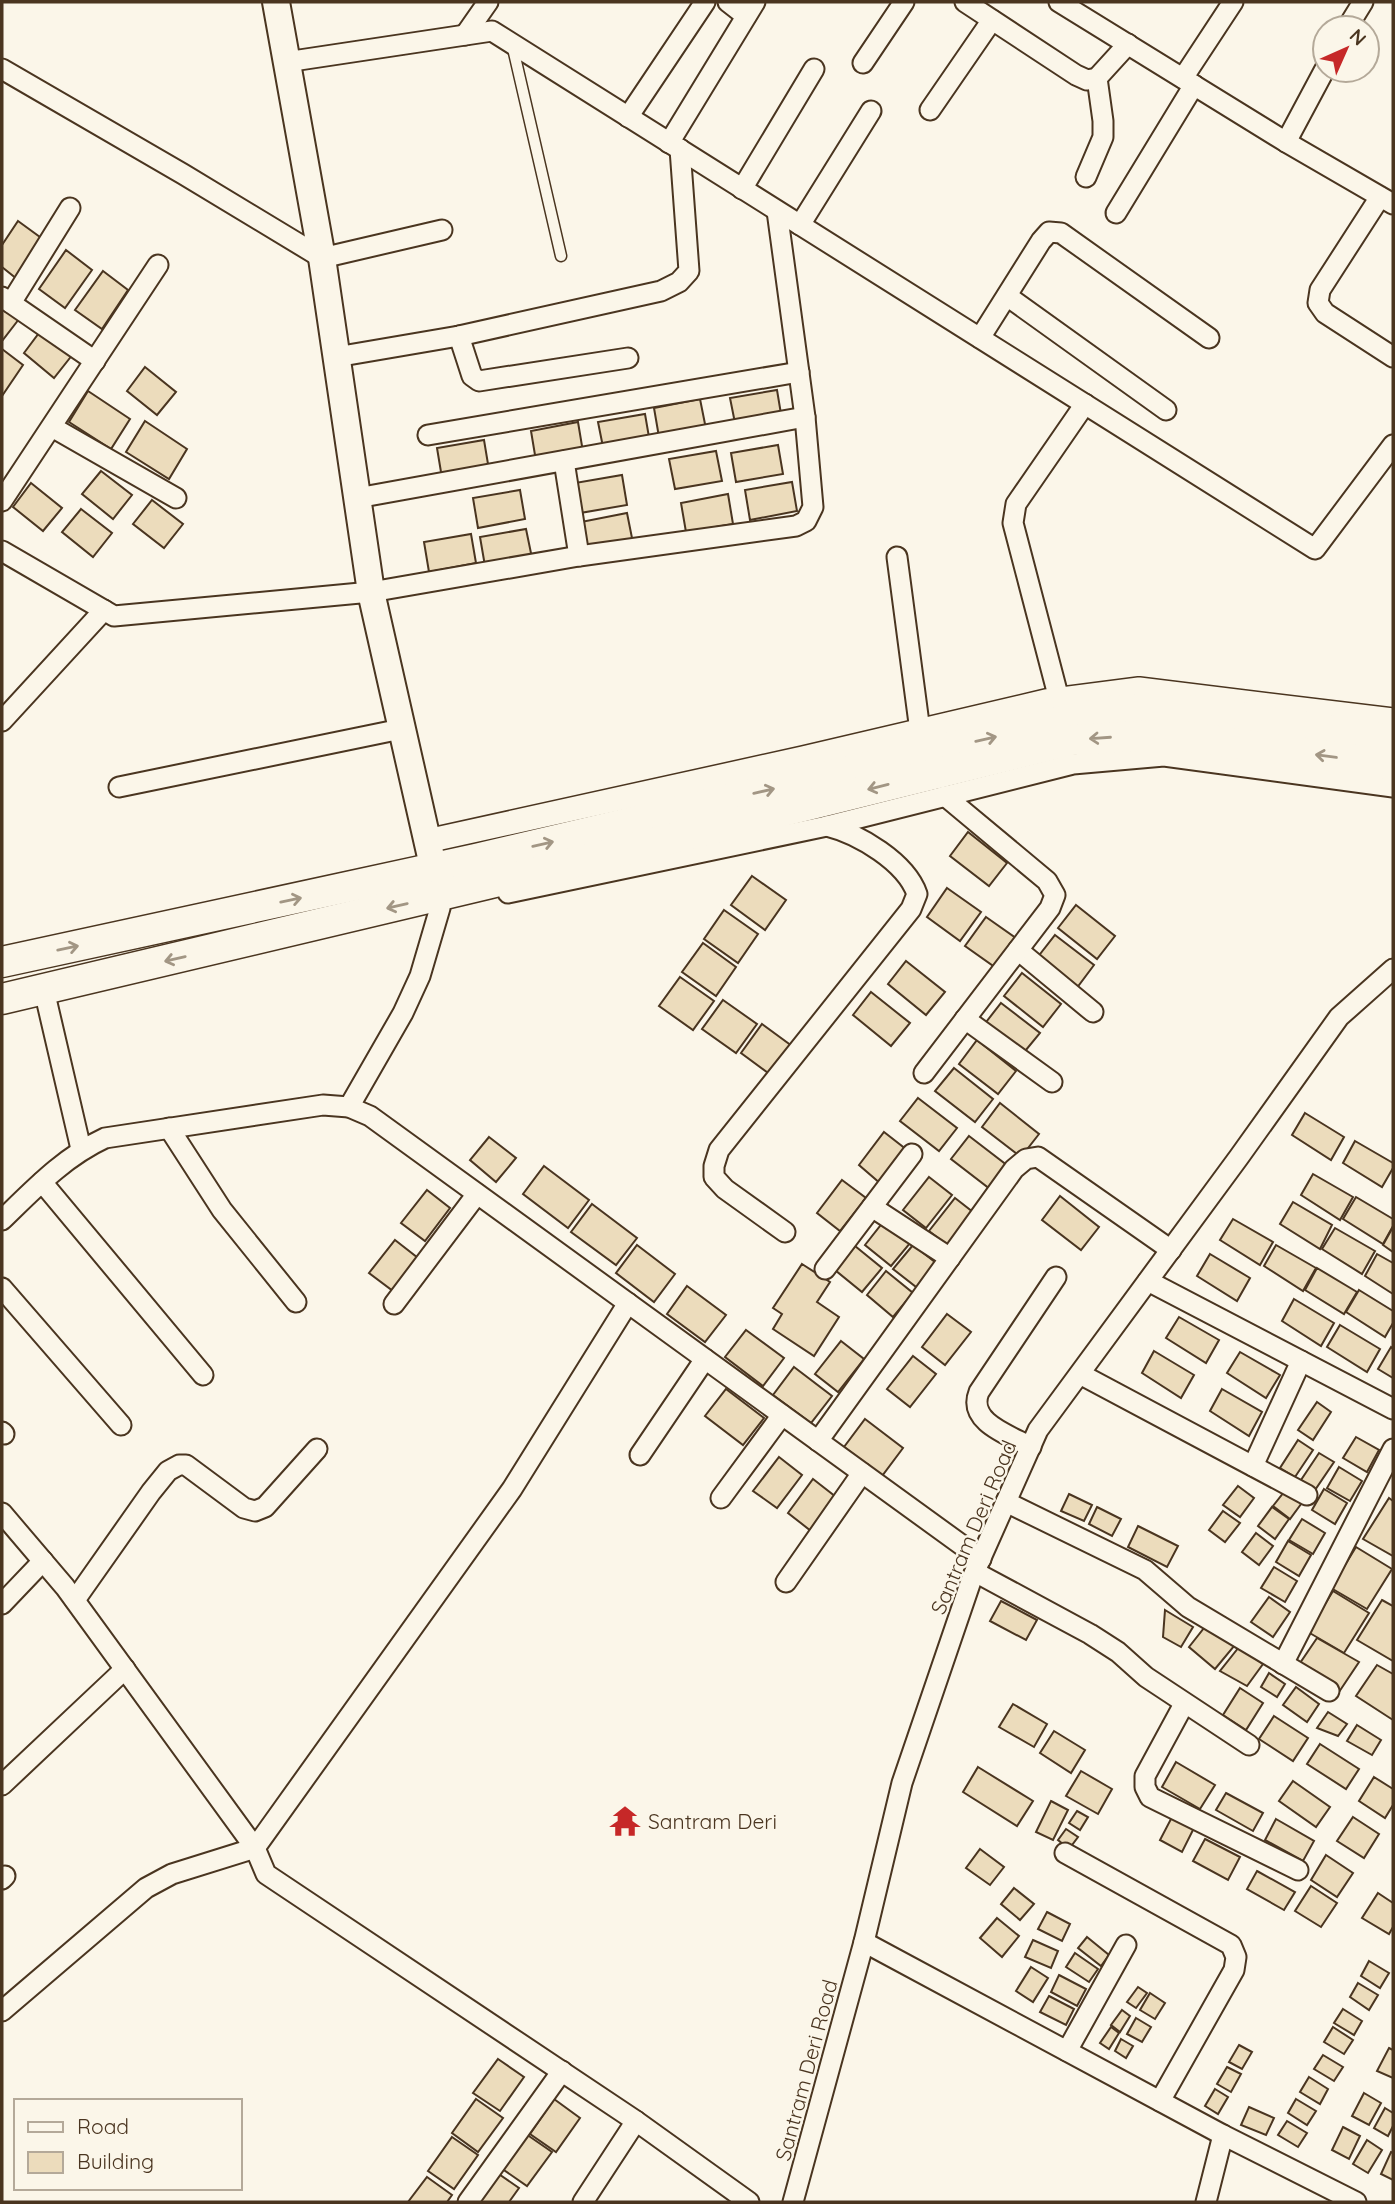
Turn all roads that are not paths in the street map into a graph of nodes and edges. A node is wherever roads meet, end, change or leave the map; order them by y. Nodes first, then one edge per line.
1 (275, 2) edge
2 (488, 2) edge
3 (705, 2) edge
4 (728, 2) edge
5 (904, 2) edge
6 (965, 2) edge
7 (1059, 2) edge
8 (1233, 2) edge
9 (1083, 8) edge
10 (751, 9) edge
11 (992, 20) junction
12 (465, 35) junction
13 (512, 44) junction
14 (1128, 44) junction
15 (286, 62) junction
16 (863, 63) dead end
17 (2, 69) edge
18 (814, 69) dead end
19 (1097, 79) junction
20 (1188, 82) junction
21 (1317, 84) edge
22 (930, 110) dead end
23 (871, 111) dead end
24 (628, 117) junction
25 (1286, 142) junction
26 (675, 146) junction
27 (1086, 177) dead end
28 (742, 189) junction
29 (1387, 201) edge
30 (70, 208) dead end
31 (777, 211) junction
32 (1116, 213) dead end
33 (800, 225) junction
34 (443, 230) dead end
35 (562, 256) dead end
36 (322, 258) junction
37 (158, 265) dead end
38 (1007, 296) junction
39 (6, 300) edge
40 (459, 335) junction
41 (980, 338) junction
42 (1209, 338) dead end
43 (336, 357) junction
44 (1393, 357) edge
45 (628, 358) dead end
46 (95, 361) junction
47 (799, 372) junction
48 (1085, 404) junction
49 (1166, 410) dead end
50 (805, 417) junction
51 (52, 427) junction
52 (428, 435) dead end
53 (1393, 444) edge
54 (565, 461) junction
55 (176, 498) dead end
56 (357, 499) junction
57 (2, 501) edge
58 (579, 556) junction
59 (897, 557) dead end
60 (5, 558) edge
61 (371, 592) junction
62 (104, 610) junction
63 (1059, 699) junction
64 (1393, 719) edge
65 (2, 721) edge
66 (401, 729) junction
67 (920, 731) junction
68 (1393, 740) edge
69 (1393, 765) edge
70 (119, 787) dead end
71 (1393, 787) edge
72 (945, 796) junction
73 (827, 826) junction
74 (482, 872) junction
75 (435, 878) junction
76 (1018, 950) junction
77 (2, 962) edge
78 (1393, 969) edge
79 (44, 990) junction
80 (2, 999) edge
81 (1093, 1012) dead end
82 (965, 1019) junction
83 (924, 1073) dead end
84 (1052, 1082) dead end
85 (349, 1107) junction
86 (169, 1128) junction
87 (81, 1149) junction
88 (912, 1154) dead end
89 (42, 1182) junction
90 (477, 1194) junction
91 (872, 1207) junction
92 (2, 1220) edge
93 (785, 1232) dead end
94 (1171, 1250) junction
95 (950, 1258) junction
96 (825, 1269) dead end
97 (1056, 1277) dead end
98 (1148, 1281) junction
99 (2, 1288) edge
100 (296, 1302) dead end
101 (628, 1303) junction
102 (394, 1304) dead end
103 (705, 1359) junction
104 (1301, 1361) junction
105 (1080, 1374) junction
106 (203, 1375) dead end
107 (1393, 1409) edge
108 (782, 1415) junction
109 (121, 1425) dead end
110 (818, 1441) junction
111 (1031, 1447) junction
112 (317, 1449) dead end
113 (1393, 1449) edge
114 (640, 1455) dead end
115 (1253, 1466) junction
116 (862, 1473) junction
117 (1307, 1495) dead end
118 (722, 1499) dead end
119 (1006, 1502) junction
120 (2, 1513) edge
121 (43, 1561) junction
122 (978, 1566) junction
123 (786, 1581) dead end
124 (75, 1600) junction
125 (2, 1604) edge
126 (1283, 1664) junction
127 (125, 1669) junction
128 (1329, 1691) dead end
129 (1184, 1704) junction
130 (1249, 1745) dead end
131 (2, 1785) edge
132 (255, 1848) junction
133 (1065, 1853) dead end
134 (1298, 1870) dead end
135 (864, 1942) junction
136 (1126, 1945) dead end
137 (2, 2011) edge
138 (1067, 2051) junction
139 (562, 2071) junction
140 (1160, 2101) junction
141 (636, 2121) junction
142 (1223, 2134) junction
143 (468, 2202) edge
144 (583, 2202) edge
145 (749, 2202) edge
146 (793, 2202) edge
147 (1206, 2202) edge
148 (1356, 2202) edge

1 - 15 main road
2 - 12 street
3 - 24 street
4 - 10 street
5 - 16 street
6 - 11 street
7 - 9 street
8 - 20 street
9 - 14 street
10 - 26 street
11 - 19 street
11 - 22 street
12 - 13 street
12 - 15 street
13 - 24 street
13 - 35 lane
14 - 19 street
14 - 20 street
15 - 36 main road
17 - 36 street
18 - 28 street
19 - 27 street
20 - 25 street
20 - 32 street
21 - 25 street
23 - 33 street
24 - 26 street
25 - 29 street
26 - 28 street
26 - 40 street
28 - 31 street
29 - 44 street
30 - 39 street
31 - 33 street
31 - 47 street
33 - 41 street
34 - 36 street
36 - 43 main road
37 - 46 street
38 - 41 street
38 - 42 street
38 - 49 street
39 - 46 street
40 - 43 street
40 - 45 street
41 - 48 street
43 - 56 main road
46 - 51 street
47 - 50 street
47 - 52 street
48 - 53 street
48 - 63 street
50 - 54 street
50 - 58 street
51 - 55 street
51 - 57 street
54 - 56 street
54 - 58 street
56 - 61 main road
58 - 61 street
59 - 67 street
60 - 62 street
61 - 62 street
61 - 66 main road
62 - 65 street
63 - 64 street
63 - 67 street
66 - 70 street
66 - 75 main road
67 - 75 street
74 -> 68 main road
69 -> 74 main road
71 - 72 street
72 - 73 street
72 - 76 street
73 - 75 street
73 - 93 street
74 - 75 main road
77 -> 75 main road
75 -> 79 main road
75 - 85 street
76 - 81 street
76 - 82 street
78 - 94 street, Santram Deri Road
79 - 80 main road
79 - 87 street
82 - 83 street
82 - 84 street
85 - 86 street
85 - 90 street
86 - 87 street
86 - 100 street
87 - 89 street
88 - 91 street
89 - 92 street
89 - 106 street
90 - 101 street
90 - 102 street
91 - 95 street
91 - 96 street
94 - 95 street
94 - 98 street, Santram Deri Road
95 - 110 street
97 - 111 street
98 - 104 street
98 - 105 street, Santram Deri Road
99 - 109 street
101 - 103 street
101 - 132 street
103 - 108 street
103 - 114 street
104 - 107 street
104 - 115 street
105 - 111 street, Santram Deri Road
105 - 115 street
108 - 110 street
108 - 118 street
110 - 116 street
111 - 119 street, Santram Deri Road
112 - 124 street
113 - 126 street
115 - 117 street
116 - 122 street
116 - 123 street
119 - 122 street, Santram Deri Road
119 - 126 street
120 - 121 street
121 - 124 street
121 - 125 street
122 - 129 street
122 - 135 street, Santram Deri Road
124 - 127 street
126 - 128 street
127 - 131 street
127 - 132 street
129 - 130 street
129 - 134 street
132 - 137 street
132 - 139 street
133 - 140 street
135 - 138 street
135 - 146 street, Santram Deri Road
136 - 138 street
138 - 140 street
139 - 141 street
139 - 143 street
140 - 142 street
141 - 144 street
141 - 145 street
142 - 147 street
142 - 148 street

